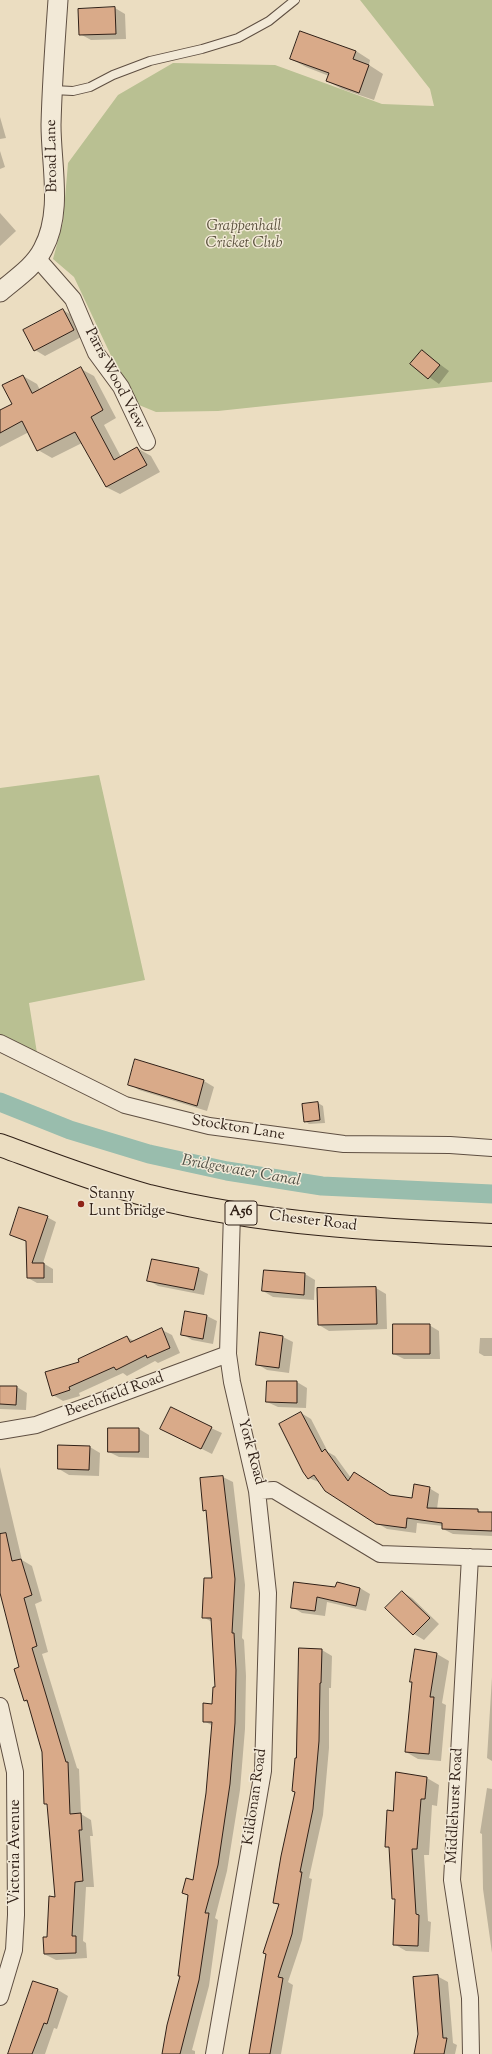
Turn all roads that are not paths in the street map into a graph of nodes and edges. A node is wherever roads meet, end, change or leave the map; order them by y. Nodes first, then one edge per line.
1 (58, 0) edge
2 (295, 0) edge
3 (53, 90) junction
4 (37, 258) junction
5 (0, 292) edge
6 (148, 442) dead end
7 (0, 1043) edge
8 (0, 1145) edge
9 (492, 1148) edge
10 (232, 1212) junction
11 (492, 1235) edge
12 (228, 1354) junction
13 (0, 1431) edge
14 (257, 1490) junction
15 (470, 1557) junction
16 (492, 1558) edge
17 (0, 1706) edge
18 (0, 1997) edge
19 (214, 2054) edge
20 (471, 2054) edge

1 - 3 street, Broad Lane
2 - 3 lane
3 - 4 street, Broad Lane
4 - 5 street, Broad Lane
4 - 6 street, Parrs Wood View
7 - 9 street, Stockton Lane
8 - 10 main road, Chester Road / A56
10 - 11 main road, Chester Road / A56
10 - 12 street, York Road
12 - 13 street, Beechfield Road
12 - 14 street, York Road
14 - 15 street, York Road
14 - 19 street, Kildonan Road
15 - 16 street, York Road
15 - 20 street, Middlehurst Road
17 - 18 street, Victoria Avenue

